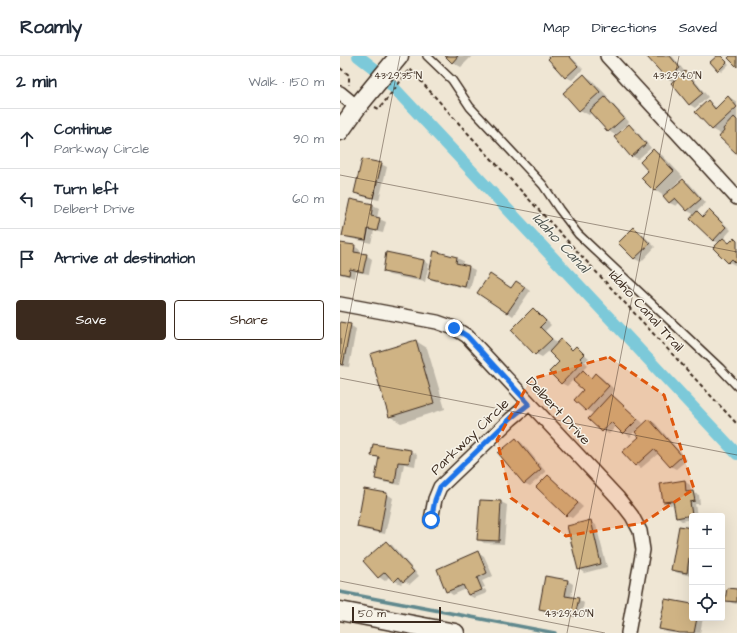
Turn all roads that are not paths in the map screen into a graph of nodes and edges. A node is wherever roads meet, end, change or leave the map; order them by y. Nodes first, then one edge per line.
1 (427, 56) edge
2 (607, 56) edge
3 (403, 66) edge
4 (344, 89) edge
5 (357, 107) junction
6 (340, 131) edge
7 (737, 198) edge
8 (340, 304) edge
9 (737, 386) edge
10 (529, 404) junction
11 (431, 520) dead end
12 (340, 611) edge
13 (455, 633) edge
14 (628, 633) edge

1 - 9 lane
2 - 7 street
3 - 5 street
4 - 5 street
5 - 6 street
8 - 10 street, Delbert Drive
10 - 11 street, Parkway Circle
10 - 14 street, Delbert Drive
12 - 13 street

